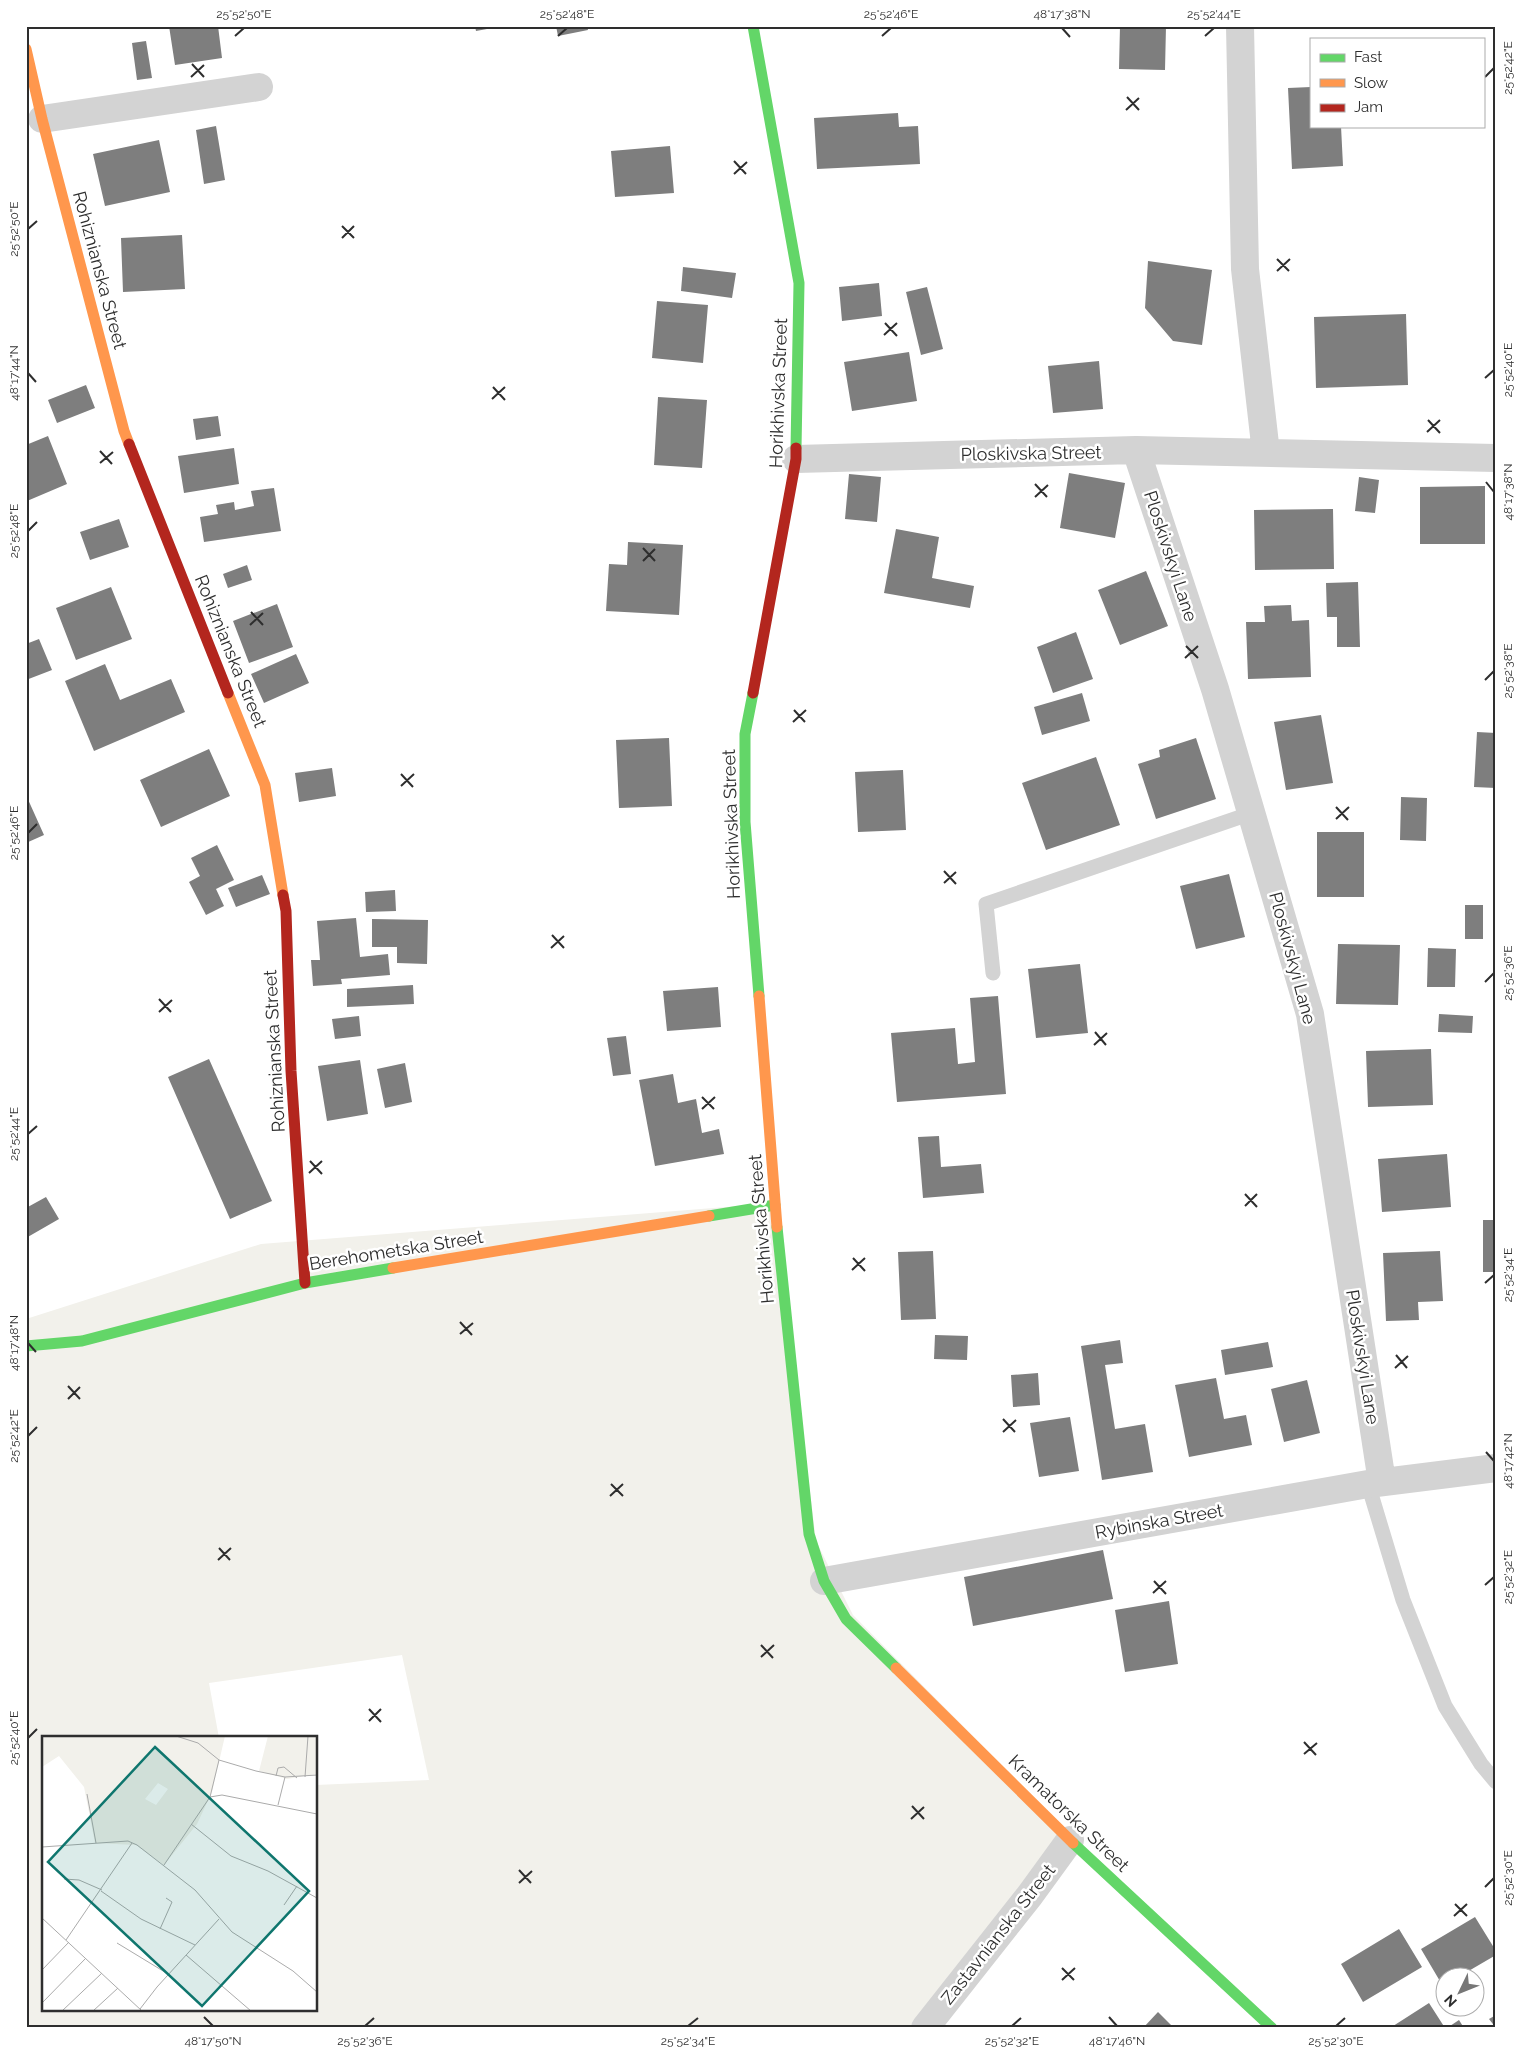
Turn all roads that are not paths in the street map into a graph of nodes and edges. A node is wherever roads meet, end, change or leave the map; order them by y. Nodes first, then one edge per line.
1 (753, 26) edge
2 (1240, 26) edge
3 (26, 49) edge
4 (259, 87) dead end
5 (42, 119) junction
6 (1136, 450) junction
7 (1266, 453) junction
8 (1496, 458) edge
9 (796, 459) junction
10 (1252, 813) junction
11 (993, 973) dead end
12 (775, 1205) junction
13 (305, 1283) junction
14 (26, 1346) edge
15 (1496, 1468) edge
16 (1375, 1483) junction
17 (824, 1581) junction
18 (846, 1619) joint
19 (1496, 1782) edge
20 (1070, 1840) junction
21 (925, 2028) edge
22 (1272, 2028) edge

1 - 9 street, Horikhivska Street
2 - 7 street
3 - 5 street, Rohiznianska Street
4 - 5 street
5 - 13 street, Rohiznianska Street
6 - 7 street, Ploskivska Street
6 - 9 street, Ploskivska Street
6 - 10 street, Ploskivskyi Lane
7 - 8 street, Ploskivska Street
9 - 12 street, Horikhivska Street
10 - 11 lane
10 - 16 street, Ploskivskyi Lane
12 - 13 street, Berehometska Street
12 - 17 street, Horikhivska Street
13 - 14 street, Berehometska Street
15 - 16 street, Rybinska Street
16 - 17 street, Rybinska Street
16 - 19 lane
17 - 18 street, Horikhivska Street
18 - 20 street, Kramatorska Street
20 - 21 street, Zastavnianska Street
20 - 22 street, Kramatorska Street

